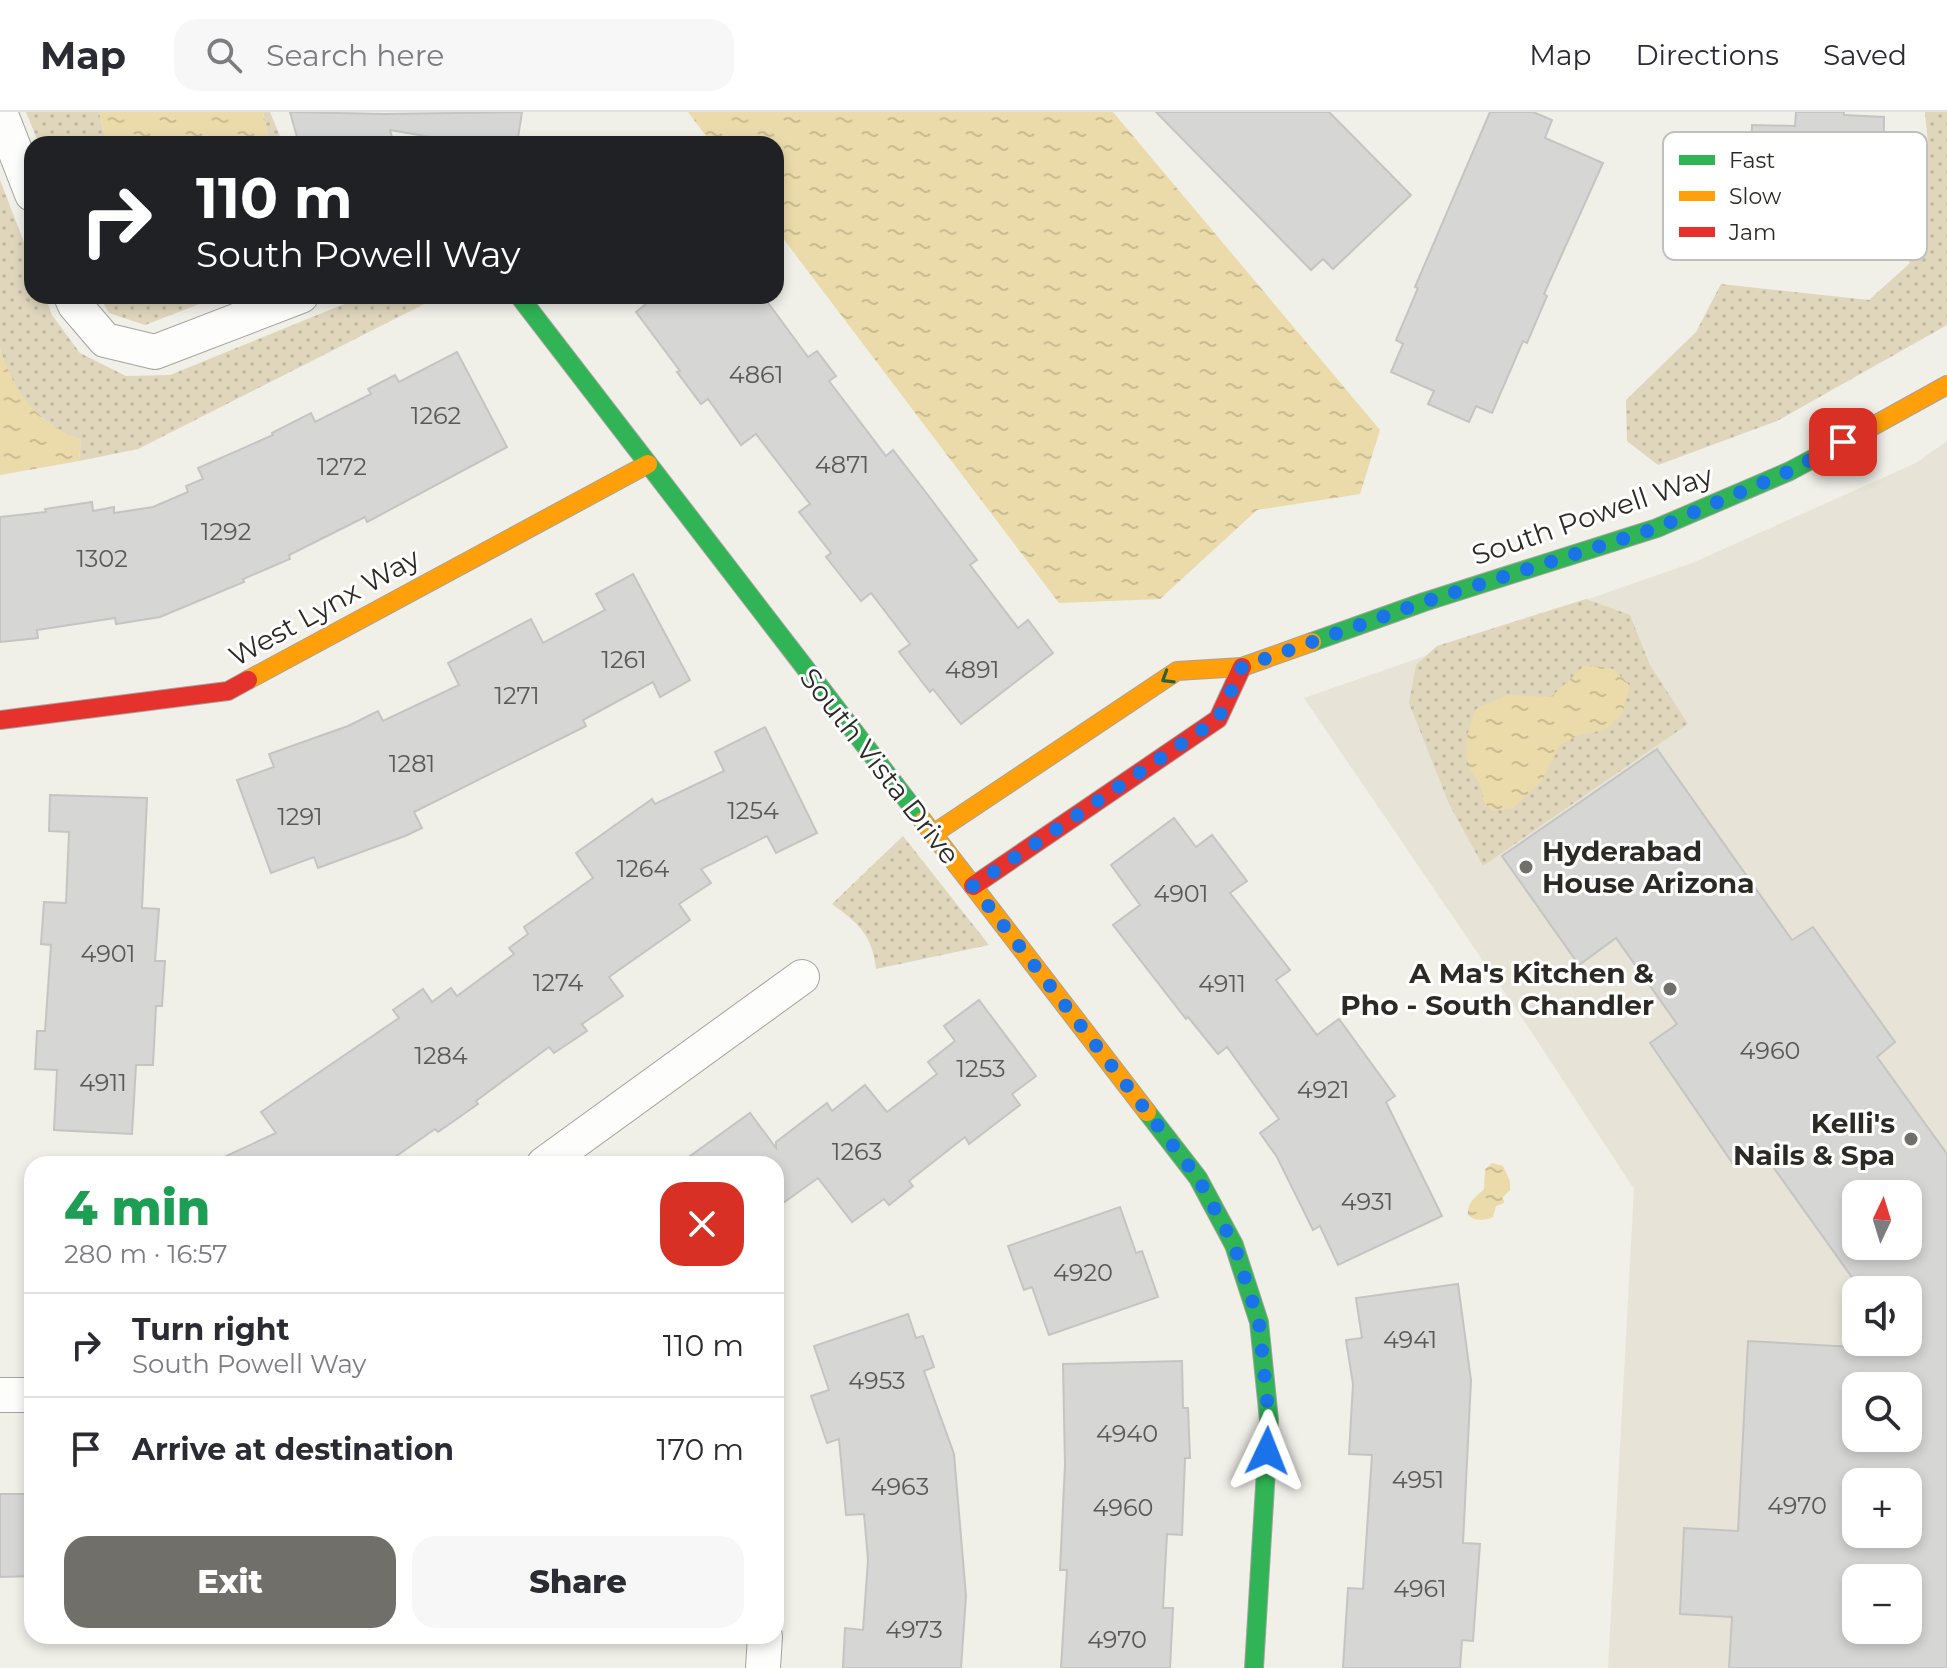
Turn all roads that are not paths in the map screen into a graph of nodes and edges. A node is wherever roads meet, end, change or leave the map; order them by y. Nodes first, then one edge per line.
1 (0, 112) edge
2 (24, 174) edge
3 (75, 304) edge
4 (280, 304) edge
5 (525, 304) edge
6 (1947, 385) edge
7 (648, 464) junction
8 (1242, 667) junction
9 (0, 720) edge
10 (933, 834) junction
11 (973, 886) junction
12 (802, 977) dead end
13 (564, 1156) edge
14 (0, 1395) edge
15 (24, 1395) edge
16 (764, 1644) edge
17 (763, 1668) edge
18 (1254, 1668) edge

1 - 2 street
3 - 4 street
5 - 7 street, South Vista Drive
6 - 8 street, South Powell Way
7 - 9 street, West Lynx Way
7 - 10 street, South Vista Drive
8 -> 10 street, South Powell Way
8 - 11 street
10 - 11 street, South Vista Drive
11 - 18 street, South Vista Drive
12 - 13 street
14 - 15 street
16 - 17 street

